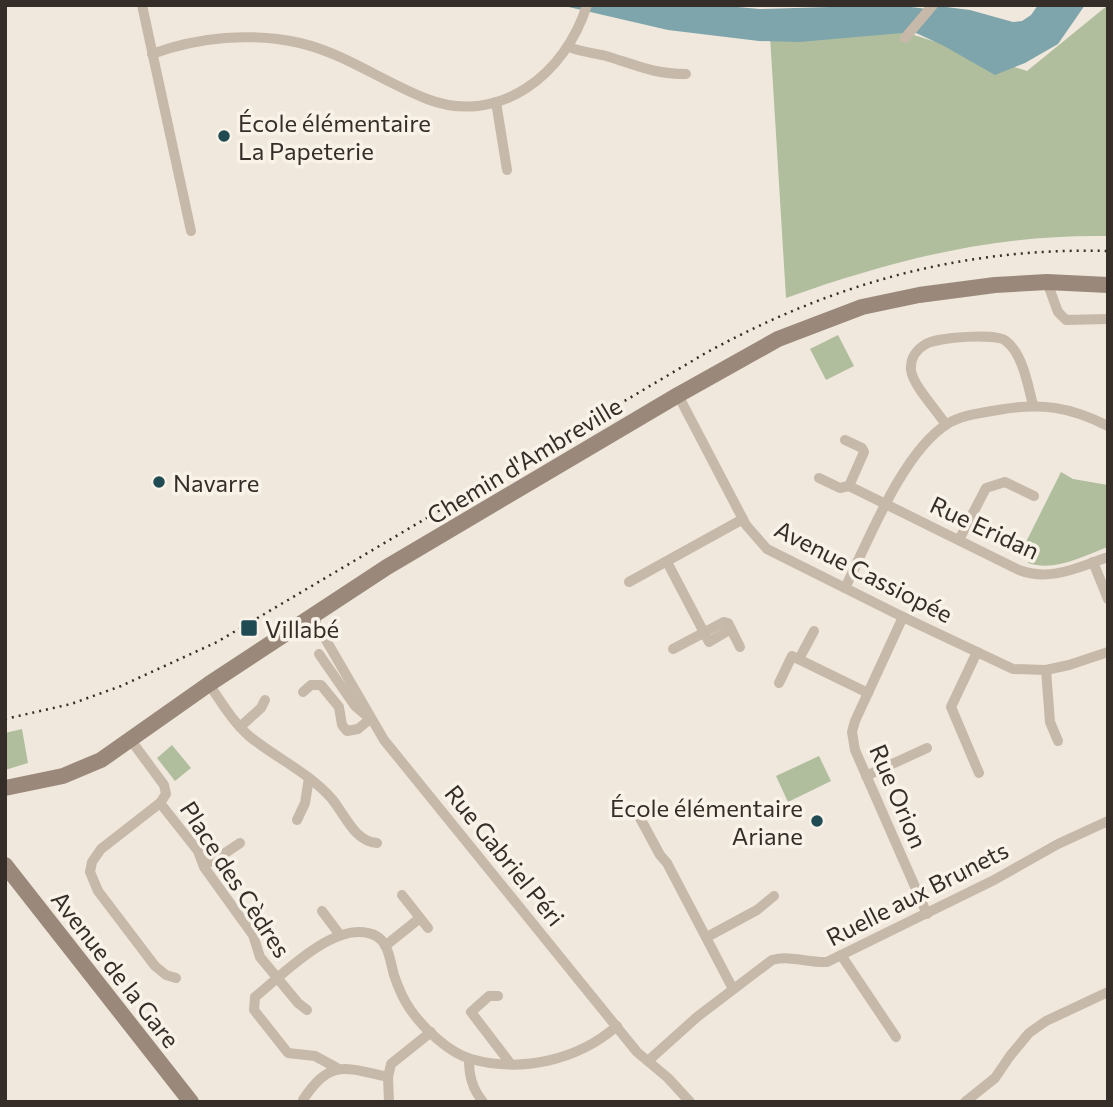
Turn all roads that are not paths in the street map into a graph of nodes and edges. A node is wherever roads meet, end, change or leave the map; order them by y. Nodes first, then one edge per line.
1 (142, 5) edge
2 (933, 5) edge
3 (585, 10) edge
4 (905, 38) dead end
5 (569, 47) junction
6 (152, 54) junction
7 (686, 74) dead end
8 (496, 102) junction
9 (506, 170) dead end
10 (191, 231) dead end
11 (1047, 282) junction
12 (1108, 285) edge
13 (1108, 319) edge
14 (678, 395) junction
15 (1033, 405) junction
16 (946, 425) junction
17 (1108, 426) edge
18 (845, 440) dead end
19 (819, 478) dead end
20 (849, 486) junction
21 (1034, 496) dead end
22 (887, 504) junction
23 (743, 519) junction
24 (959, 540) junction
25 (1108, 557) edge
26 (667, 562) junction
27 (1093, 562) junction
28 (629, 582) dead end
29 (845, 588) junction
30 (1108, 599) edge
31 (312, 616) junction
32 (903, 617) junction
33 (814, 631) dead end
34 (704, 632) junction
35 (740, 647) dead end
36 (673, 649) dead end
37 (977, 652) junction
38 (1108, 652) edge
39 (319, 654) dead end
40 (799, 659) junction
41 (1046, 670) junction
42 (779, 683) dead end
43 (209, 684) junction
44 (303, 692) dead end
45 (868, 693) junction
46 (265, 700) dead end
47 (370, 719) junction
48 (240, 727) junction
49 (130, 739) junction
50 (1058, 741) dead end
51 (927, 748) dead end
52 (979, 773) dead end
53 (866, 776) junction
54 (309, 778) junction
55 (5, 788) edge
56 (160, 803) junction
57 (640, 818) dead end
58 (297, 820) dead end
59 (1108, 821) edge
60 (240, 843) dead end
61 (377, 843) dead end
62 (202, 860) junction
63 (5, 865) edge
64 (402, 895) dead end
65 (774, 896) dead end
66 (322, 911) dead end
67 (927, 914) junction
68 (420, 918) junction
69 (428, 928) dead end
70 (340, 935) junction
71 (707, 937) junction
72 (386, 946) junction
73 (841, 956) junction
74 (176, 978) dead end
75 (278, 979) junction
76 (733, 989) junction
77 (1108, 992) edge
78 (498, 996) dead end
79 (307, 1010) dead end
80 (617, 1026) junction
81 (431, 1032) junction
82 (896, 1037) dead end
83 (469, 1059) junction
84 (648, 1061) junction
85 (510, 1063) junction
86 (337, 1068) junction
87 (388, 1077) junction
88 (389, 1096) edge
89 (303, 1100) dead end
90 (480, 1101) edge
91 (191, 1102) edge
92 (690, 1102) edge
93 (965, 1102) edge

1 - 6 street
2 - 4 street
3 - 5 street
5 - 7 street
5 - 8 street
6 - 8 street
6 - 10 street
8 - 9 street
11 - 12 street, Chemin d'Ambreville
11 - 13 street
11 - 14 street, Chemin d'Ambreville
14 - 23 street, Avenue Cassiopée
14 - 31 street, Chemin d'Ambreville
15 - 16 street
15 - 16 street
15 - 17 street
16 - 22 street
18 - 20 street
19 - 20 street, Rue Eridan
20 - 22 street, Rue Eridan
21 - 24 street
22 - 24 street, Rue Eridan
22 - 29 street
23 - 26 street
23 - 29 street, Avenue Cassiopée
24 - 27 street, Rue Eridan
25 - 27 street, Rue Eridan
26 - 28 street
26 - 34 street
27 - 30 street
29 - 32 street, Avenue Cassiopée
31 - 43 street, Chemin d'Ambreville
31 - 47 street, Rue Gabriel Péri
32 - 37 street, Avenue Cassiopée
32 - 45 street, Rue Orion
33 - 40 street
34 - 35 street
34 - 36 street
37 - 41 street, Avenue Cassiopée
37 - 52 street
38 - 41 street, Avenue Cassiopée
39 - 47 street
40 - 42 street
40 - 45 street
41 - 50 street
43 - 48 street
43 - 49 street, Chemin d'Ambreville
44 - 47 street
45 - 53 street, Rue Orion
46 - 48 street
47 - 80 street, Rue Gabriel Péri
48 - 54 street
49 - 55 street, Chemin d'Ambreville
49 - 56 street
51 - 53 street
53 - 67 street, Rue Orion
54 - 58 street
54 - 61 street
56 - 62 street, Place des Cèdres
56 - 74 street
57 - 71 street
59 - 67 street, Ruelle aux Brunets
60 - 62 street
62 - 75 street, Place des Cèdres
63 - 91 street, Avenue de la Gare
64 - 68 street
65 - 71 street
66 - 70 street
67 - 73 street, Ruelle aux Brunets
68 - 69 street
68 - 72 street
70 - 72 street
70 - 75 street
71 - 76 street
72 - 81 street
73 - 76 street, Ruelle aux Brunets
73 - 82 street
75 - 79 street, Place des Cèdres
75 - 86 street
76 - 84 street, Ruelle aux Brunets
77 - 93 street
78 - 85 street
80 - 84 street, Rue Gabriel Péri
80 - 85 street
81 - 83 street
81 - 87 street
83 - 85 street
83 - 90 street
84 - 92 street, Rue Gabriel Péri
86 - 87 street
86 - 89 street
87 - 88 street

